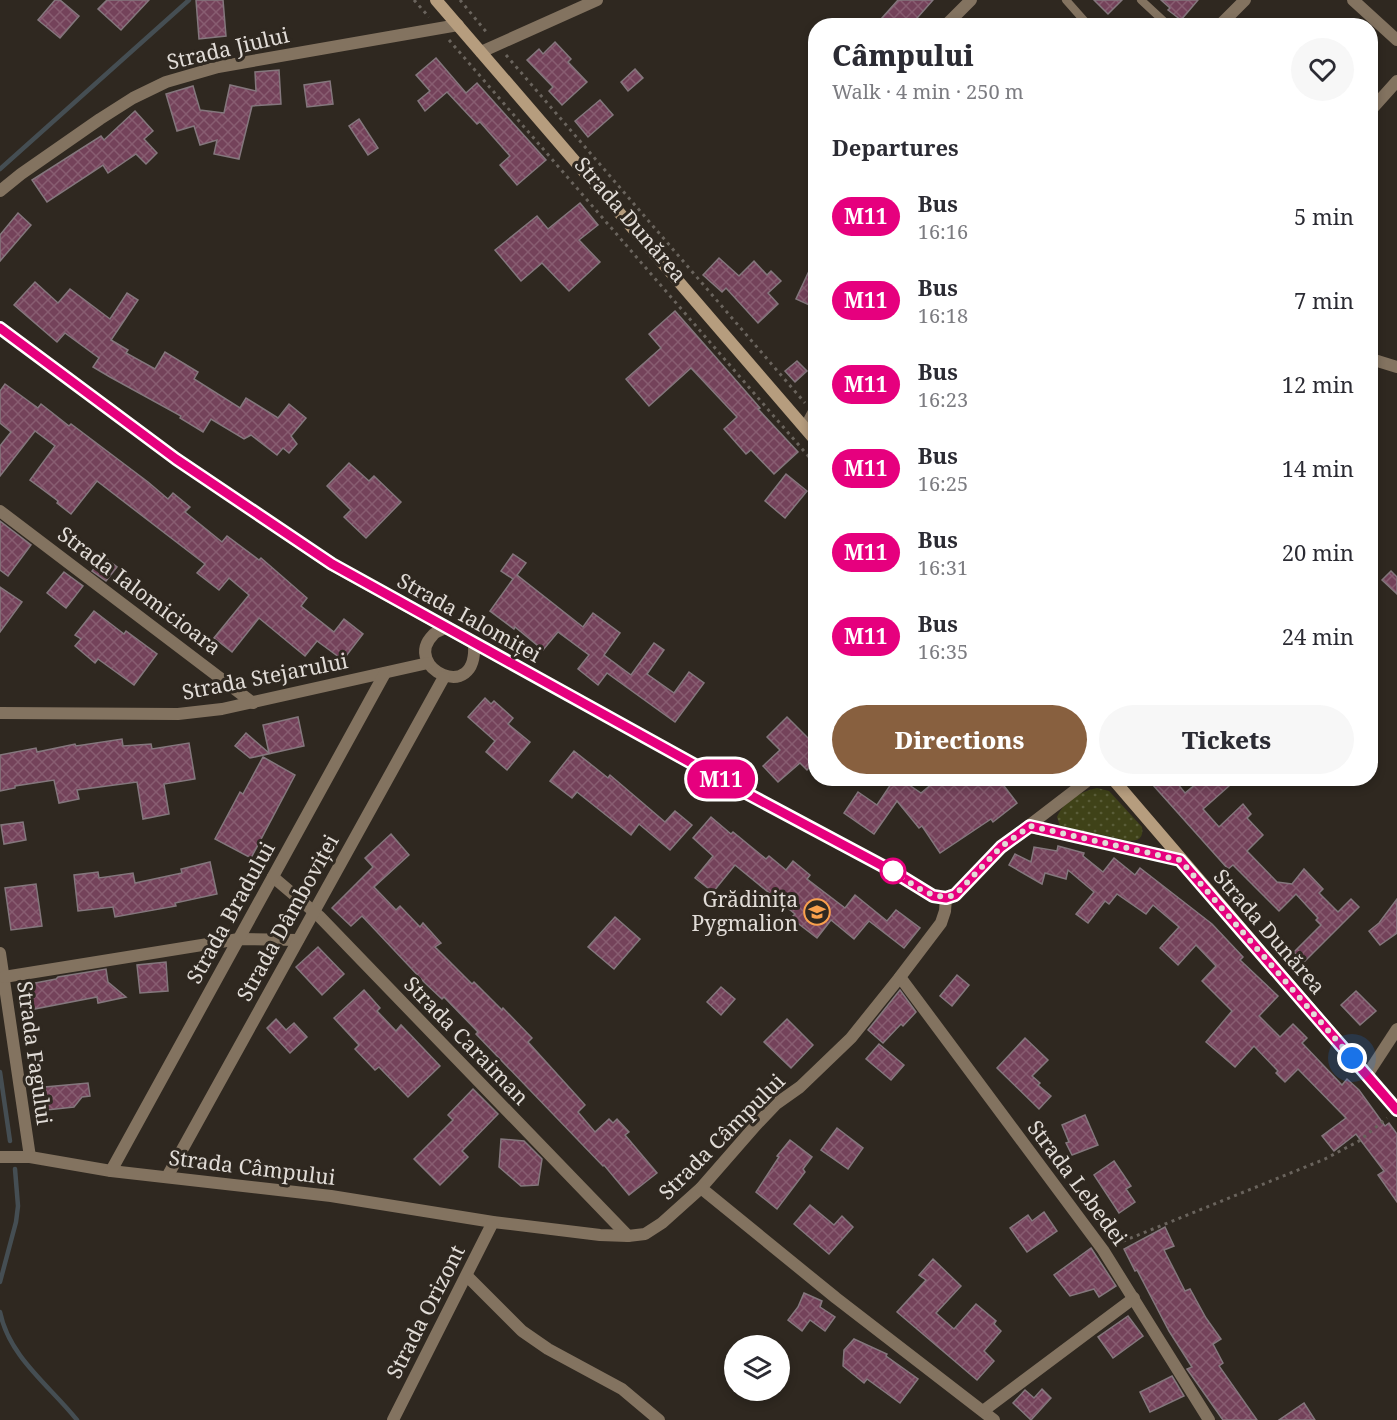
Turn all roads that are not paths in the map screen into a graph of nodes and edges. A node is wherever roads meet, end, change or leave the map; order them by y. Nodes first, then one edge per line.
1 (436, 0) edge
2 (597, 0) edge
3 (970, 0) edge
4 (1066, 0) edge
5 (1142, 0) edge
6 (1245, 0) edge
7 (1353, 0) edge
8 (953, 18) edge
9 (1082, 18) edge
10 (1161, 18) edge
11 (1227, 18) edge
12 (1373, 18) edge
13 (1378, 23) edge
14 (458, 25) junction
15 (1397, 40) edge
16 (481, 52) junction
17 (1397, 81) edge
18 (1378, 102) edge
19 (0, 191) edge
20 (0, 328) edge
21 (1378, 361) edge
22 (1397, 367) edge
23 (808, 423) edge
24 (805, 428) junction
25 (808, 432) edge
26 (0, 511) edge
27 (445, 628) junction
28 (474, 644) junction
29 (428, 663) junction
30 (385, 673) junction
31 (444, 677) junction
32 (254, 703) junction
33 (0, 713) edge
34 (1081, 786) edge
35 (1119, 786) edge
36 (1030, 826) junction
37 (1180, 860) junction
38 (273, 877) junction
39 (946, 898) junction
40 (314, 911) junction
41 (239, 939) junction
42 (298, 940) junction
43 (0, 953) edge
44 (4, 977) junction
45 (900, 977) junction
46 (1397, 1029) edge
47 (1367, 1075) junction
48 (1392, 1114) edge
49 (0, 1157) edge
50 (30, 1158) junction
51 (111, 1171) junction
52 (167, 1178) junction
53 (701, 1188) junction
54 (493, 1222) junction
55 (628, 1236) junction
56 (467, 1276) junction
57 (1134, 1298) junction
58 (983, 1411) junction
59 (393, 1420) edge
60 (659, 1420) edge
61 (994, 1420) edge
62 (1209, 1420) edge

1 - 14 street, Strada Dunărea
2 - 16 street
3 - 8 street
4 - 9 lane
5 - 10 lane
6 - 11 street
7 - 12 street
13 - 15 street
14 - 16 street, Strada Dunărea
14 - 19 street, Strada Jiului
16 - 24 street, Strada Dunărea
17 - 18 street
20 - 27 street, Strada Ialomiței
21 - 22 street
23 - 24 street
24 - 25 street, Strada Dunărea
26 - 32 street, Strada Ialomicioara
27 - 28 street, Strada Ialomiței
27 - 29 street
28 - 31 street
28 - 39 street, Strada Ialomiței
29 - 30 street, Strada Stejarului
29 - 31 street
30 - 32 street, Strada Stejarului
30 - 38 street, Strada Bradului
31 - 40 street, Strada Dâmboviței
32 - 33 street, Strada Stejarului
34 - 36 street
35 - 37 street, Strada Dunărea
36 - 37 street
36 - 39 street
37 - 47 street, Strada Dunărea
38 - 40 street, Strada Caraiman
38 - 41 street, Strada Bradului
39 - 45 street, Strada Câmpului
40 - 42 street, Strada Dâmboviței
40 - 55 street, Strada Caraiman
41 - 42 street
41 - 44 street
41 - 51 street, Strada Bradului
42 - 52 street, Strada Dâmboviței
43 - 44 street, Strada Fagului
44 - 50 street, Strada Fagului
45 - 53 street, Strada Câmpului
45 - 57 street, Strada Lebedei
46 - 47 street
47 - 48 street, Strada Dunărea
49 - 50 street, Strada Câmpului
50 - 51 street, Strada Câmpului
51 - 52 street, Strada Câmpului
52 - 54 street, Strada Câmpului
53 - 55 street, Strada Câmpului
53 - 58 street
54 - 55 street, Strada Câmpului
54 - 56 street, Strada Orizont
56 - 59 street, Strada Orizont
56 - 60 street
57 - 58 street
57 - 62 street, Strada Lebedei
58 - 61 street

